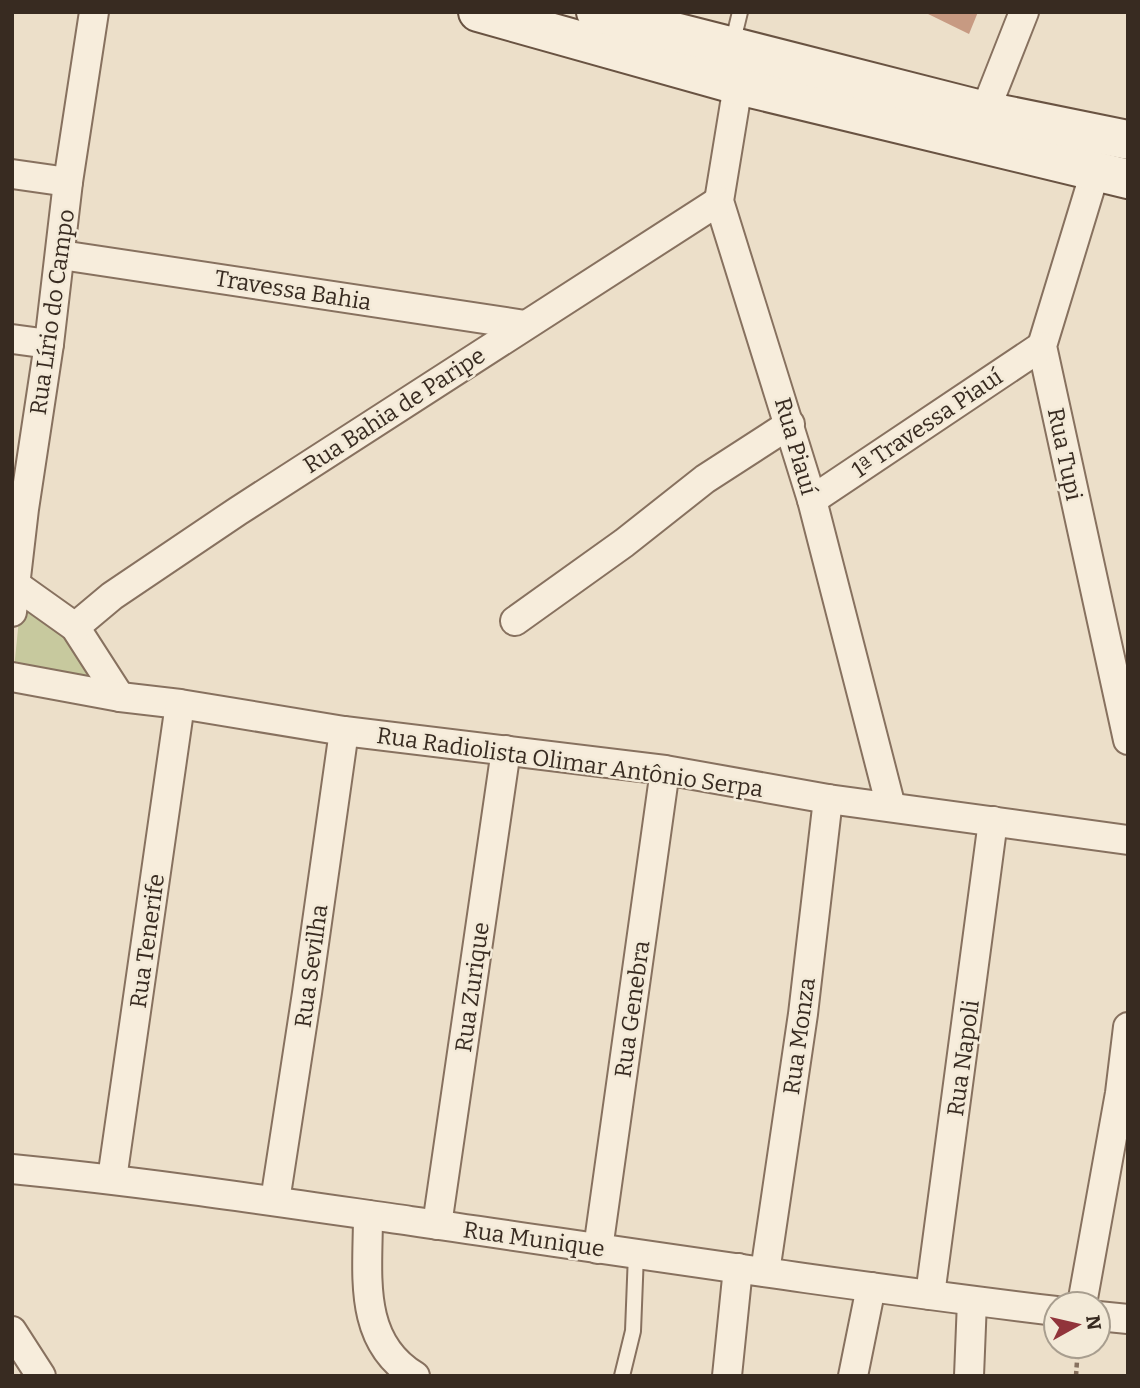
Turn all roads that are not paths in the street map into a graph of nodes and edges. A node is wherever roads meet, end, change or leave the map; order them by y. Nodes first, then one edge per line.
1 (94, 12) edge
2 (478, 12) edge
3 (596, 12) edge
4 (1024, 12) edge
5 (736, 29) edge
6 (738, 85) junction
7 (985, 111) junction
8 (1128, 140) edge
9 (12, 174) edge
10 (1111, 176) edge
11 (68, 182) junction
12 (719, 201) junction
13 (61, 255) junction
14 (525, 325) junction
15 (12, 339) edge
16 (50, 344) junction
17 (1042, 346) junction
18 (790, 424) junction
19 (812, 500) junction
20 (18, 509) edge
21 (14, 599) edge
22 (515, 621) dead end
23 (75, 627) junction
24 (12, 677) edge
25 (120, 697) junction
26 (180, 704) junction
27 (344, 731) junction
28 (1128, 740) edge
29 (506, 750) junction
30 (665, 770) junction
31 (828, 799) junction
32 (891, 807) junction
33 (993, 821) junction
34 (1128, 840) edge
35 (1128, 1027) edge
36 (12, 1169) edge
37 (112, 1179) junction
38 (275, 1200) junction
39 (369, 1215) junction
40 (438, 1225) junction
41 (598, 1249) junction
42 (636, 1254) junction
43 (751, 1270) junction
44 (871, 1287) junction
45 (1084, 1290) edge
46 (930, 1295) junction
47 (972, 1301) junction
48 (1042, 1309) edge
49 (12, 1331) edge
50 (41, 1376) edge
51 (415, 1376) edge
52 (622, 1376) edge
53 (727, 1376) edge
54 (853, 1376) edge
55 (969, 1376) edge

1 - 11 street, Rua Lírio do Campo
2 - 6 main road
3 - 5 main road
4 - 7 street
5 - 7 main road
6 - 10 main road
6 - 12 street, Rua Piauí
7 - 8 main road
9 - 11 street
10 - 17 street, Rua Tupi
11 - 13 street, Rua Lírio do Campo
12 - 14 street, Rua Bahia de Paripe
12 - 18 street, Rua Piauí
13 - 14 street, Travessa Bahia
13 - 16 street, Rua Lírio do Campo
14 - 23 street, Rua Bahia de Paripe
15 - 16 street
16 - 20 street, Rua Lírio do Campo
17 - 19 street, 1ª Travessa Piauí
17 - 28 street, Rua Tupi
18 - 19 street, Rua Piauí
18 - 22 street
19 - 32 street, Rua Piauí
20 - 21 street, Rua Lírio do Campo
21 - 23 street
23 - 25 street
24 - 25 street, Rua Radiolista Olimar Antônio Serpa
25 - 26 street, Rua Radiolista Olimar Antônio Serpa
26 - 27 street, Rua Radiolista Olimar Antônio Serpa
26 - 37 street, Rua Tenerife
27 - 29 street, Rua Radiolista Olimar Antônio Serpa
27 - 38 street, Rua Sevilha
29 - 30 street, Rua Radiolista Olimar Antônio Serpa
29 - 40 street, Rua Zurique
30 - 31 street, Rua Radiolista Olimar Antônio Serpa
30 - 41 street, Rua Genebra
31 - 32 street, Rua Radiolista Olimar Antônio Serpa
31 - 43 street, Rua Monza
32 - 33 street, Rua Radiolista Olimar Antônio Serpa
33 - 34 street, Rua Radiolista Olimar Antônio Serpa
33 - 46 street, Rua Napoli
35 - 45 street
36 - 37 street, Rua Munique
37 - 38 street, Rua Munique
38 - 39 street, Rua Munique
39 - 40 street, Rua Munique
39 - 51 street
40 - 41 street, Rua Munique
41 - 42 street, Rua Munique
42 - 43 street, Rua Munique
42 - 52 lane
43 - 44 street, Rua Munique
43 - 53 street, Rua Monza
44 - 46 street, Rua Munique
44 - 54 street
46 - 47 street, Rua Munique
47 - 48 street, Rua Munique
47 - 55 street
49 - 50 street

